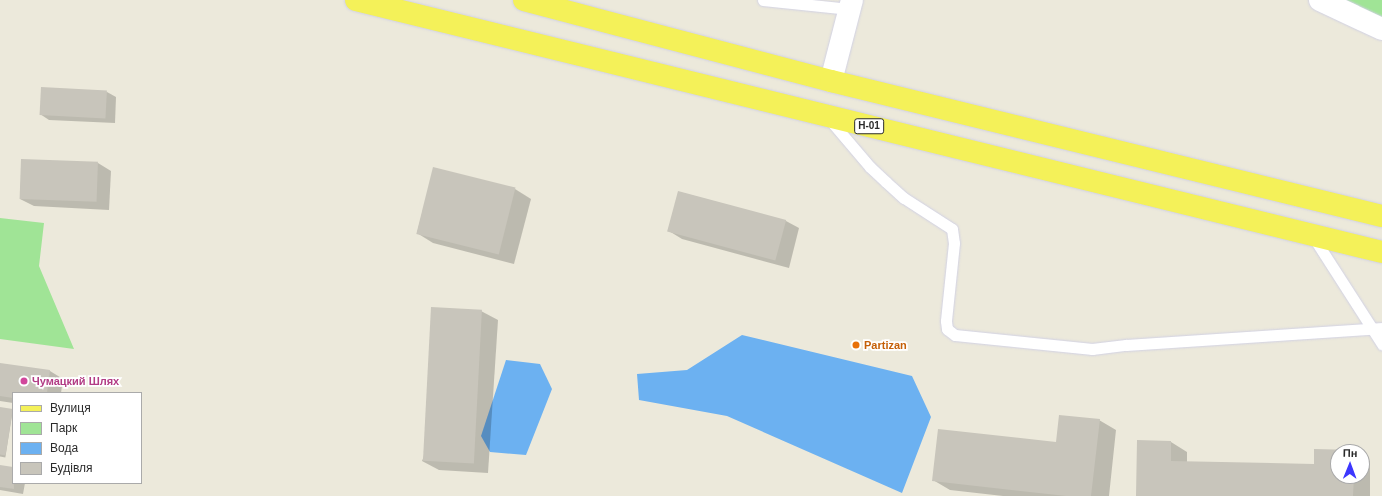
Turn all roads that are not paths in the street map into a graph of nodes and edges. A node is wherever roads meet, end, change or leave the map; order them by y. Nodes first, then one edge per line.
1 (356, 0) edge
2 (524, 0) edge
3 (763, 0) edge
4 (1320, 0) edge
5 (851, 5) edge
6 (1382, 29) edge
7 (831, 81) junction
8 (827, 116) junction
9 (1382, 216) edge
10 (1311, 234) junction
11 (1382, 252) edge
12 (1377, 329) edge
13 (1382, 344) edge

1 - 8 main road, Н-01
2 - 7 main road
3 - 5 lane
4 - 6 street
5 - 7 street
7 - 9 main road
8 - 10 main road, Н-01
8 - 12 lane
10 - 11 main road, Н-01
10 - 12 lane
12 - 13 lane

